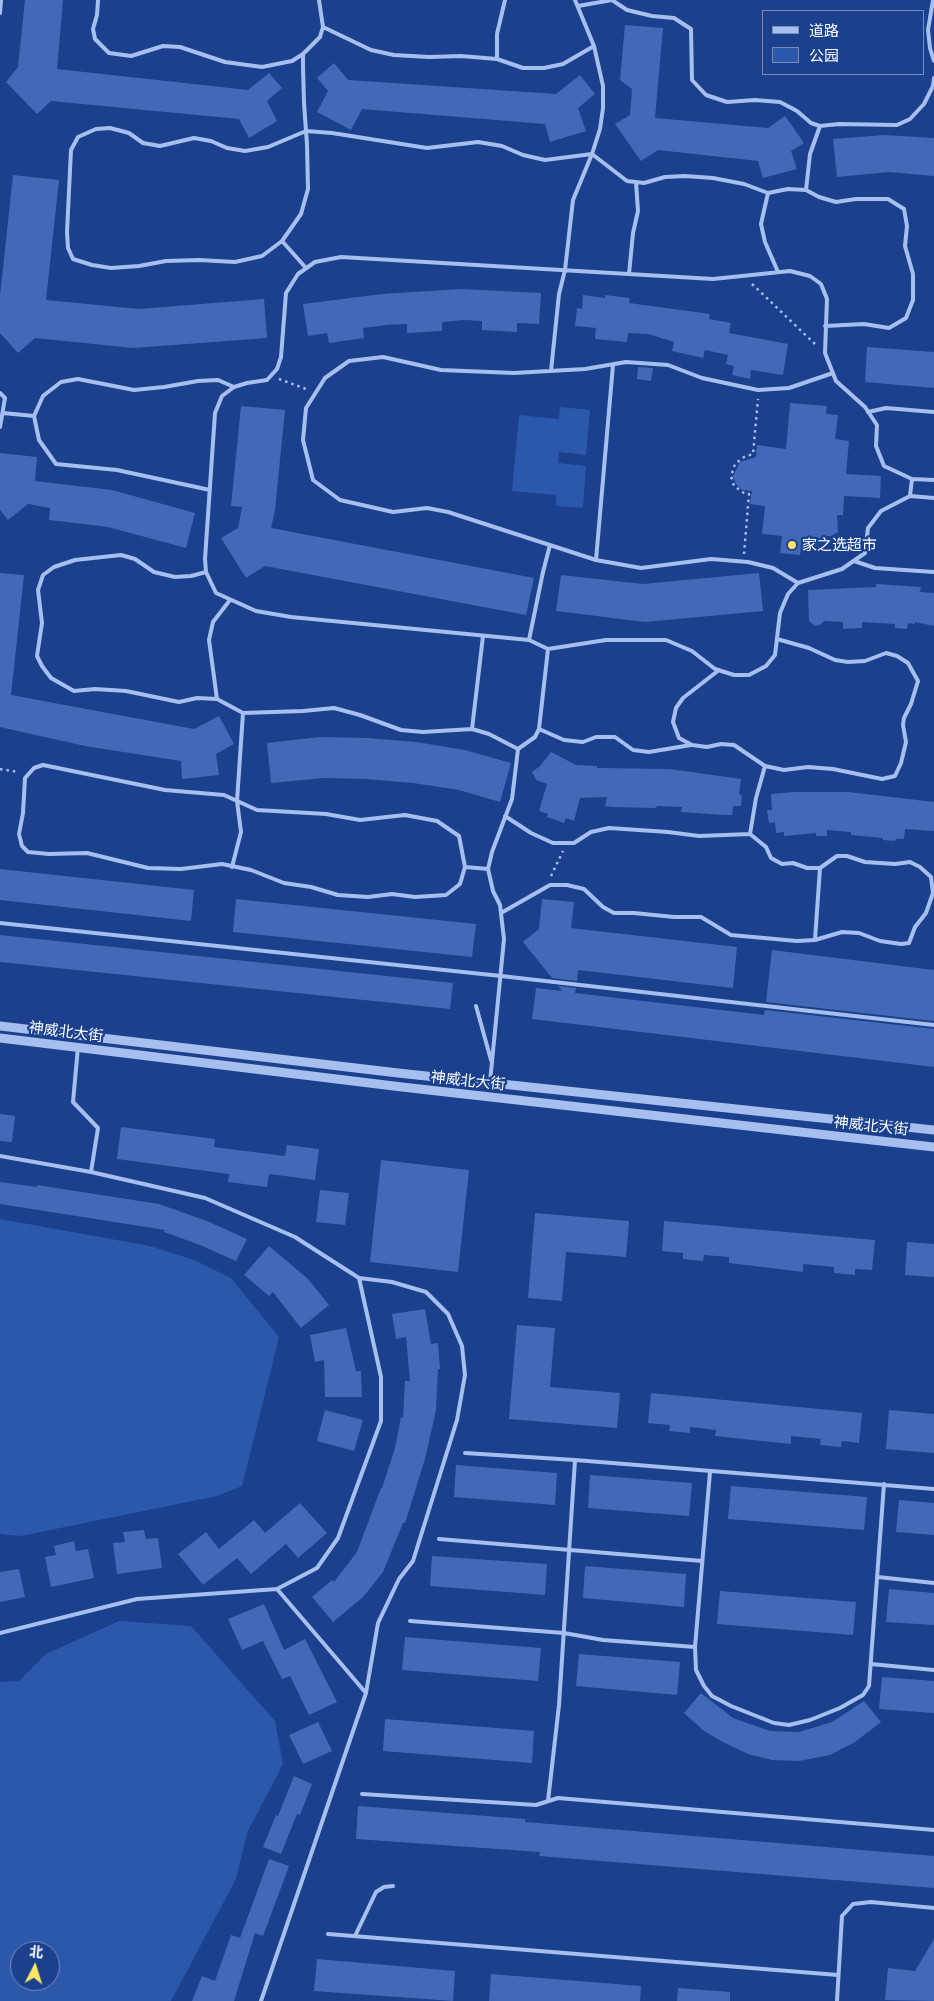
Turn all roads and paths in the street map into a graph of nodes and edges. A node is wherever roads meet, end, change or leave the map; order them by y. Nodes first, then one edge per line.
1 (1, 0) edge
2 (98, 0) edge
3 (319, 0) edge
4 (505, 0) edge
5 (575, 0) edge
6 (612, 0) edge
7 (933, 0) edge
8 (578, 6) junction
9 (0, 13) edge
10 (324, 27) junction
11 (594, 46) junction
12 (303, 54) junction
13 (498, 59) junction
14 (934, 61) edge
15 (934, 78) edge
16 (820, 126) junction
17 (306, 131) junction
18 (592, 154) junction
19 (636, 182) junction
20 (806, 190) junction
21 (768, 193) junction
22 (282, 240) junction
23 (306, 268) junction
24 (565, 270) junction
25 (778, 272) junction
26 (629, 274) junction
27 (744, 276) junction
28 (825, 326) junction
29 (825, 354) junction
30 (613, 365) junction
31 (551, 371) junction
32 (833, 374) junction
33 (270, 376) junction
34 (234, 387) junction
35 (758, 390) junction
36 (0, 393) edge
37 (316, 393) junction
38 (868, 412) junction
39 (934, 412) edge
40 (3, 413) junction
41 (34, 416) junction
42 (0, 427) edge
43 (912, 479) junction
44 (934, 480) edge
45 (210, 490) junction
46 (910, 496) junction
47 (934, 498) edge
48 (550, 545) junction
49 (596, 560) junction
50 (854, 561) junction
51 (743, 562) junction
52 (206, 572) junction
53 (934, 572) edge
54 (798, 583) junction
55 (230, 600) junction
56 (483, 636) junction
57 (777, 638) junction
58 (529, 640) junction
59 (548, 649) junction
60 (719, 670) junction
61 (217, 699) junction
62 (243, 713) junction
63 (472, 729) junction
64 (539, 729) junction
65 (692, 745) junction
66 (518, 749) junction
67 (765, 766) junction
68 (0, 769) edge
69 (24, 778) junction
70 (237, 801) junction
71 (505, 816) junction
72 (750, 834) junction
73 (567, 843) junction
74 (232, 867) junction
75 (465, 867) junction
76 (820, 868) junction
77 (488, 869) junction
78 (550, 885) junction
79 (501, 913) junction
80 (0, 923) edge
81 (815, 940) junction
82 (501, 976) junction
83 (476, 1006) dead end
84 (934, 1025) edge
85 (0, 1026) edge
86 (0, 1038) edge
87 (78, 1047) junction
88 (492, 1062) junction
89 (490, 1082) junction
90 (934, 1130) edge
91 (934, 1147) edge
92 (0, 1156) edge
93 (91, 1172) junction
94 (359, 1278) junction
95 (465, 1453) dead end
96 (575, 1460) junction
97 (710, 1472) junction
98 (884, 1484) junction
99 (934, 1489) edge
100 (439, 1539) dead end
101 (570, 1549) junction
102 (702, 1561) junction
103 (878, 1577) junction
104 (934, 1583) edge
105 (277, 1588) junction
106 (410, 1621) dead end
107 (0, 1633) edge
108 (564, 1633) junction
109 (695, 1647) junction
110 (871, 1664) junction
111 (934, 1670) edge
112 (366, 1693) junction
113 (362, 1794) dead end
114 (548, 1801) junction
115 (934, 1830) edge
116 (393, 1886) dead end
117 (934, 1908) edge
118 (328, 1934) dead end
119 (355, 1936) junction
120 (838, 1976) junction
121 (261, 2001) edge
122 (837, 2001) edge

1 - 9 lane
2 - 12 lane
3 - 10 lane
4 - 13 lane
5 - 8 lane
6 - 8 lane
6 - 16 lane
7 - 14 lane
8 - 11 lane
10 - 12 lane
10 - 13 lane
11 - 13 lane
11 - 18 lane
12 - 17 lane
15 - 16 lane
16 - 20 lane
17 - 18 lane
17 - 22 lane
17 - 22 lane
18 - 19 lane
18 - 24 lane
19 - 21 lane
19 - 26 lane
20 - 21 lane
20 - 28 lane
21 - 25 lane
22 - 23 lane
23 - 24 lane
23 - 33 lane
24 - 26 lane
24 - 31 lane
25 - 27 lane
25 - 28 lane
26 - 27 lane
27 - 29 path
28 - 29 lane
29 - 32 lane
30 - 31 lane
30 - 35 lane
30 - 49 lane
31 - 37 lane
32 - 35 lane
32 - 38 lane
33 - 34 lane
33 - 37 path
34 - 41 lane
34 - 45 lane
35 - 51 path
36 - 40 lane
37 - 48 lane
38 - 39 lane
38 - 43 lane
40 - 41 lane
40 - 42 lane
41 - 45 lane
43 - 44 lane
43 - 46 lane
45 - 52 lane
46 - 47 lane
46 - 50 lane
48 - 49 lane
48 - 58 lane
49 - 51 lane
50 - 53 lane
50 - 54 lane
51 - 54 lane
52 - 55 lane
52 - 61 lane
54 - 57 lane
55 - 56 lane
55 - 61 lane
56 - 58 lane
56 - 63 lane
57 - 60 lane
57 - 67 lane
58 - 59 lane
59 - 60 lane
59 - 64 lane
60 - 65 lane
61 - 62 lane
62 - 63 lane
62 - 70 lane
63 - 66 lane
64 - 65 lane
64 - 66 lane
65 - 67 lane
66 - 71 lane
67 - 72 lane
68 - 69 path
69 - 70 lane
69 - 74 lane
70 - 74 lane
70 - 75 lane
71 - 73 lane
71 - 77 lane
72 - 73 lane
72 - 76 lane
73 - 78 path
74 - 75 lane
75 - 77 lane
76 - 81 lane
76 - 81 lane
77 - 79 lane
78 - 79 lane
78 - 81 lane
79 - 82 lane
80 - 82 lane
82 - 84 lane
82 - 88 lane
83 - 88 lane
85 - 89 street, 神威北大街
86 - 87 street, 神威北大街
87 - 91 street, 神威北大街
87 - 93 lane
88 - 89 lane
89 - 90 street, 神威北大街
92 - 93 lane
93 - 94 lane
94 - 105 lane
94 - 112 lane
95 - 96 lane
96 - 97 lane
96 - 101 lane
97 - 98 lane
97 - 102 lane
98 - 99 lane
98 - 103 lane
100 - 101 lane
101 - 102 lane
101 - 108 lane
102 - 109 lane
103 - 104 lane
103 - 110 lane
105 - 107 lane
105 - 112 lane
106 - 108 lane
108 - 109 lane
108 - 114 lane
109 - 110 lane
110 - 111 lane
112 - 121 lane
113 - 114 lane
114 - 115 lane
116 - 119 lane
117 - 120 lane
118 - 119 lane
119 - 120 lane
120 - 122 lane

